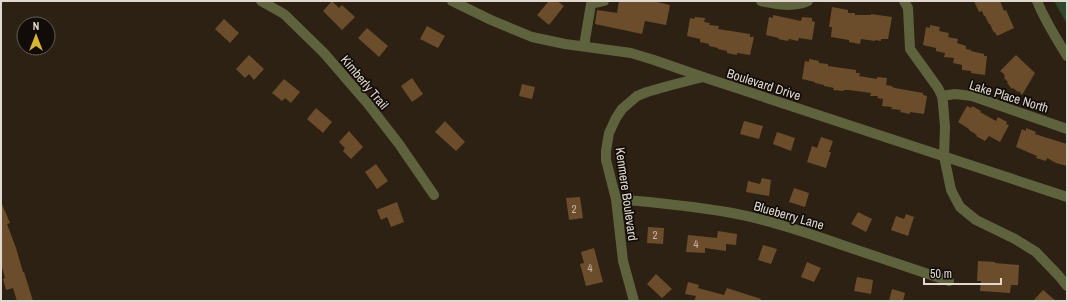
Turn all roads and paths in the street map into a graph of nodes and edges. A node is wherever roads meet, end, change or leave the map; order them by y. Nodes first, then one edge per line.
1 (261, 1) edge
2 (452, 1) edge
3 (604, 1) edge
4 (761, 1) edge
5 (808, 1) edge
6 (904, 1) edge
7 (1037, 1) edge
8 (584, 46) junction
9 (1067, 56) edge
10 (703, 77) junction
11 (942, 96) junction
12 (1067, 128) edge
13 (944, 156) junction
14 (434, 195) dead end
15 (1067, 197) edge
16 (616, 199) junction
17 (949, 281) dead end
18 (1067, 286) edge
19 (634, 301) edge

1 - 14 street, Kimberly Trail
2 - 8 street, Boulevard Drive
3 - 8 street
4 - 5 street
6 - 11 street
7 - 9 street
8 - 10 street, Boulevard Drive
10 - 13 street, Boulevard Drive
10 - 16 street, Kenmere Boulevard
11 - 12 street, Lake Place North
11 - 13 street
13 - 15 street, Boulevard Drive
13 - 18 street
16 - 17 street, Blueberry Lane
16 - 19 street, Kenmere Boulevard

